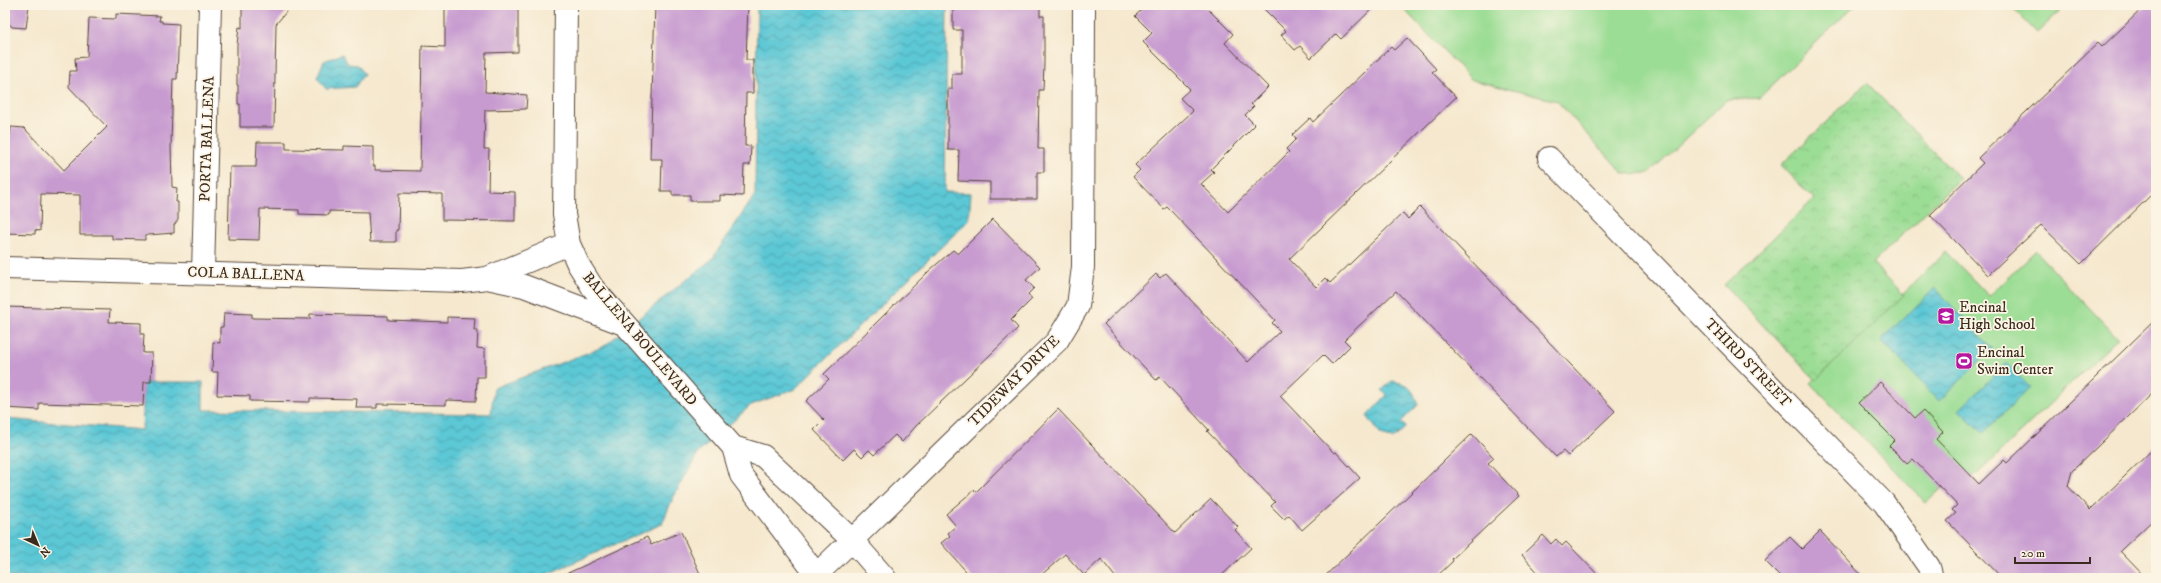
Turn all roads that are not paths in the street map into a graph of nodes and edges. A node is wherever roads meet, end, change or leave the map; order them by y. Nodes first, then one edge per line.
1 (210, 5) edge
2 (566, 5) edge
3 (1084, 5) edge
4 (1549, 158) dead end
5 (569, 244) junction
6 (5, 268) edge
7 (203, 272) junction
8 (486, 278) junction
9 (624, 325) junction
10 (733, 447) junction
11 (852, 540) junction
12 (816, 577) edge
13 (885, 578) edge
14 (1932, 578) edge

1 - 7 street, PORTA BALLENA
2 - 5 street, BALLENA BOULEVARD
3 - 11 street, TIDEWAY DRIVE
4 - 14 street, THIRD STREET
5 - 8 street, COLA BALLENA
5 - 9 street, BALLENA BOULEVARD
6 - 7 street, COLA BALLENA
7 - 8 street, COLA BALLENA
8 - 9 street, COLA BALLENA
9 - 10 street, BALLENA BOULEVARD
10 - 11 street
10 - 12 street, BALLENA BOULEVARD
11 - 12 street, TIDEWAY DRIVE
11 - 13 street

